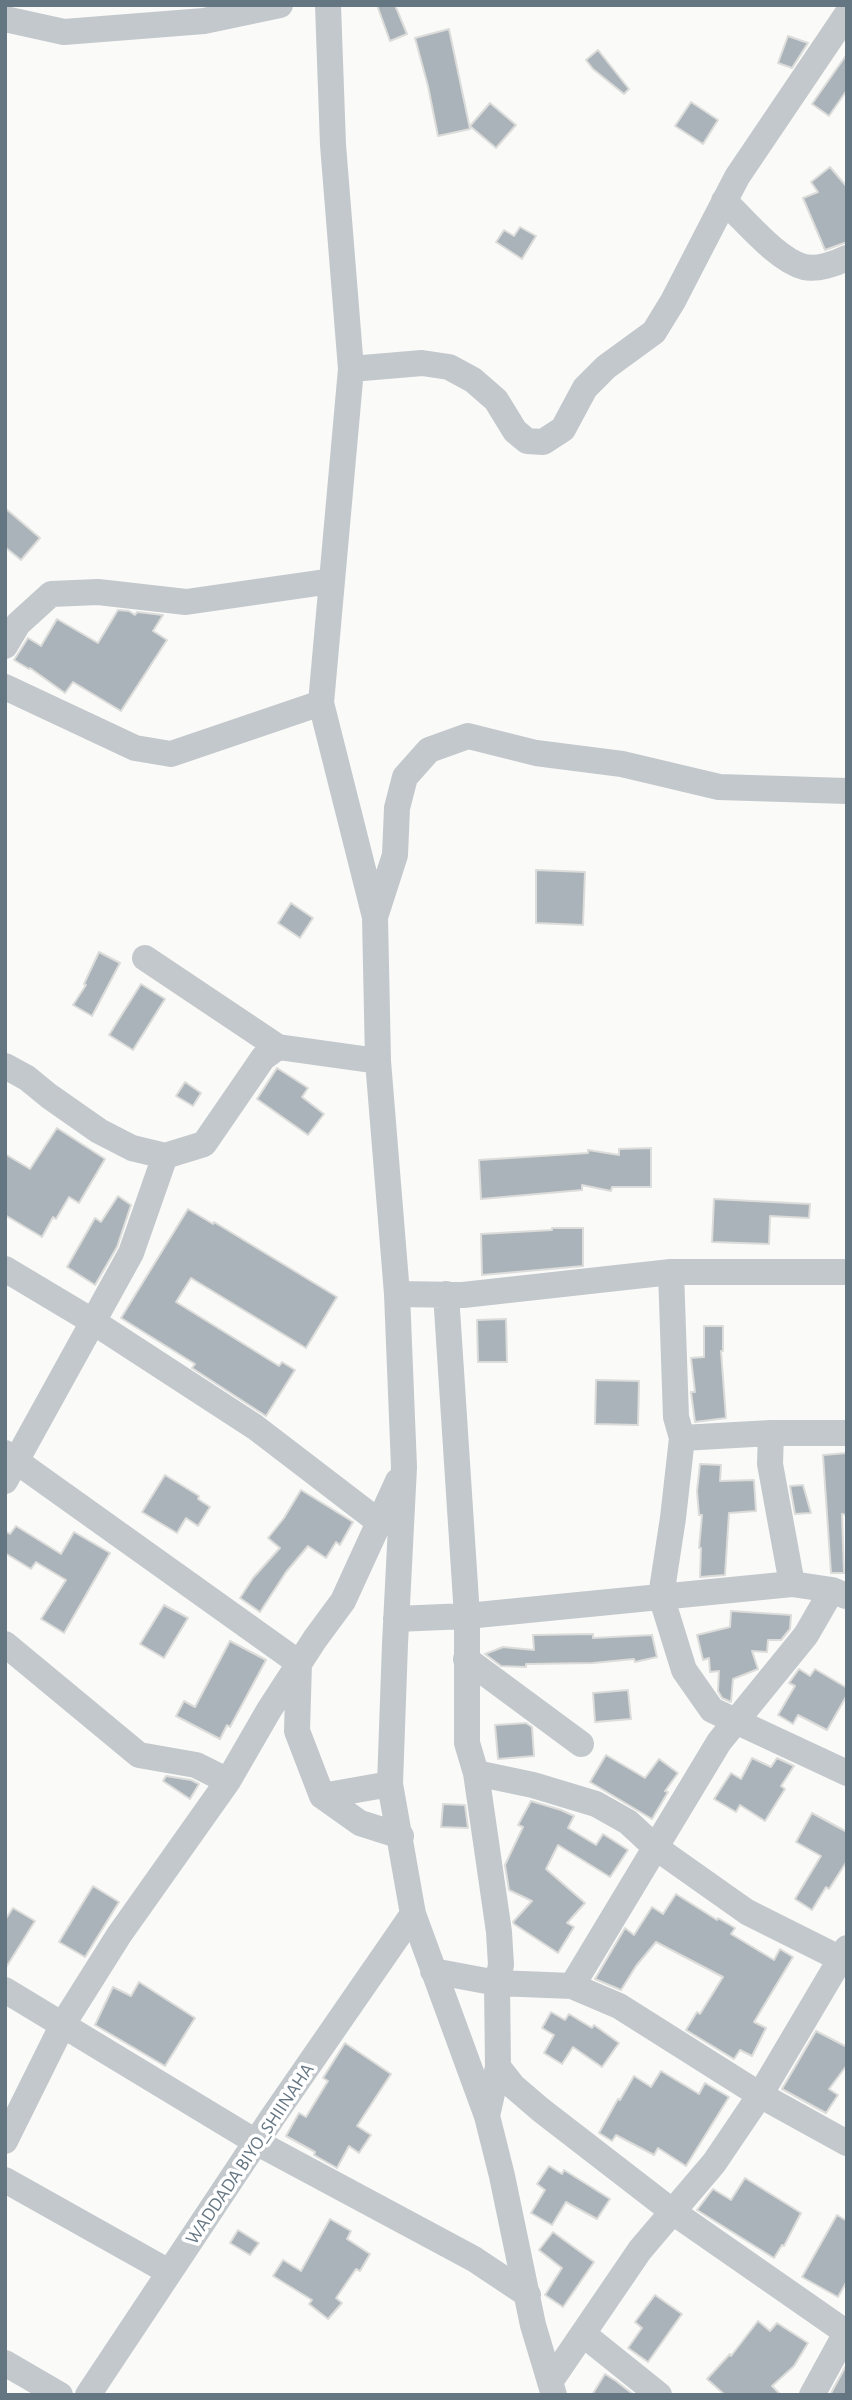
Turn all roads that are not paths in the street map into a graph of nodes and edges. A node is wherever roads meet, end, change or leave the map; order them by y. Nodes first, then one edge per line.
1 (280, 5) edge
2 (328, 5) edge
3 (847, 13) edge
4 (5, 19) edge
5 (724, 201) junction
6 (847, 258) edge
7 (351, 369) junction
8 (332, 581) junction
9 (5, 646) edge
10 (5, 687) edge
11 (321, 702) junction
12 (847, 791) edge
13 (375, 917) junction
14 (145, 958) dead end
15 (278, 1047) junction
16 (378, 1061) junction
17 (5, 1066) edge
18 (165, 1156) junction
19 (5, 1269) edge
20 (671, 1272) junction
21 (847, 1272) edge
22 (397, 1294) junction
23 (446, 1294) junction
24 (92, 1321) junction
25 (771, 1433) junction
26 (847, 1433) edge
27 (682, 1438) junction
28 (9, 1465) edge
29 (404, 1467) junction
30 (379, 1522) junction
31 (792, 1584) junction
32 (839, 1593) edge
33 (662, 1596) junction
34 (467, 1616) junction
35 (396, 1619) junction
36 (5, 1644) edge
37 (467, 1659) junction
38 (299, 1663) junction
39 (737, 1721) junction
40 (581, 1744) dead end
41 (476, 1773) junction
42 (847, 1773) edge
43 (228, 1781) junction
44 (390, 1784) junction
45 (322, 1796) junction
46 (401, 1836) junction
47 (655, 1847) junction
48 (413, 1914) junction
49 (845, 1956) edge
50 (433, 1971) junction
51 (497, 1983) junction
52 (572, 1986) junction
53 (5, 1990) edge
54 (63, 2024) junction
55 (498, 2067) junction
56 (760, 2095) junction
57 (487, 2116) junction
58 (5, 2141) edge
59 (256, 2142) junction
60 (847, 2143) edge
61 (5, 2180) edge
62 (673, 2212) junction
63 (169, 2272) junction
64 (528, 2295) junction
65 (583, 2333) junction
66 (847, 2333) edge
67 (5, 2363) edge
68 (552, 2388) edge
69 (60, 2395) edge
70 (88, 2395) edge
71 (659, 2395) edge
72 (813, 2395) edge

1 - 4 street
2 - 7 street
3 - 5 street
5 - 6 street
5 - 7 street
7 - 8 street
8 - 9 street
8 - 11 street
10 - 11 street
11 - 13 street
12 - 13 street
13 - 16 street
14 - 15 street
15 - 16 street
15 - 18 street
16 - 22 street
17 - 18 street
18 - 24 street
19 - 24 street
20 - 21 street
20 - 23 street
20 - 27 street
22 - 23 street
22 - 29 street
23 - 34 street
24 - 28 street
24 - 30 street
25 - 26 street
25 - 27 street
25 - 31 street
27 - 33 street
28 - 38 street
29 - 30 street
29 - 35 street
30 - 38 street
31 - 32 street
31 - 33 street
32 - 39 street
33 - 34 street
33 - 39 street
34 - 35 street
34 - 37 street
35 - 44 street
36 - 43 street
37 - 40 street
37 - 41 street
38 - 43 street
38 - 45 street
39 - 42 street
39 - 47 street
41 - 47 street
41 - 51 street
43 - 54 street
44 - 45 street
44 - 46 street
45 - 46 street
46 - 48 street
47 - 49 street
47 - 52 street
48 - 50 street
48 - 59 street, WADDADA BIYO_SHIINAHA
49 - 56 street
50 - 51 street
50 - 57 street
51 - 52 street
51 - 55 street
52 - 56 street
53 - 54 street
54 - 58 street
54 - 59 street
55 - 57 street
55 - 62 street
56 - 60 street
56 - 62 street
57 - 64 street
59 - 63 street, WADDADA BIYO_SHIINAHA
59 - 64 street
61 - 63 street
62 - 65 street
62 - 66 street
63 - 70 street, WADDADA BIYO_SHIINAHA
64 - 68 street
65 - 68 street
65 - 71 street
66 - 72 street
67 - 69 street

